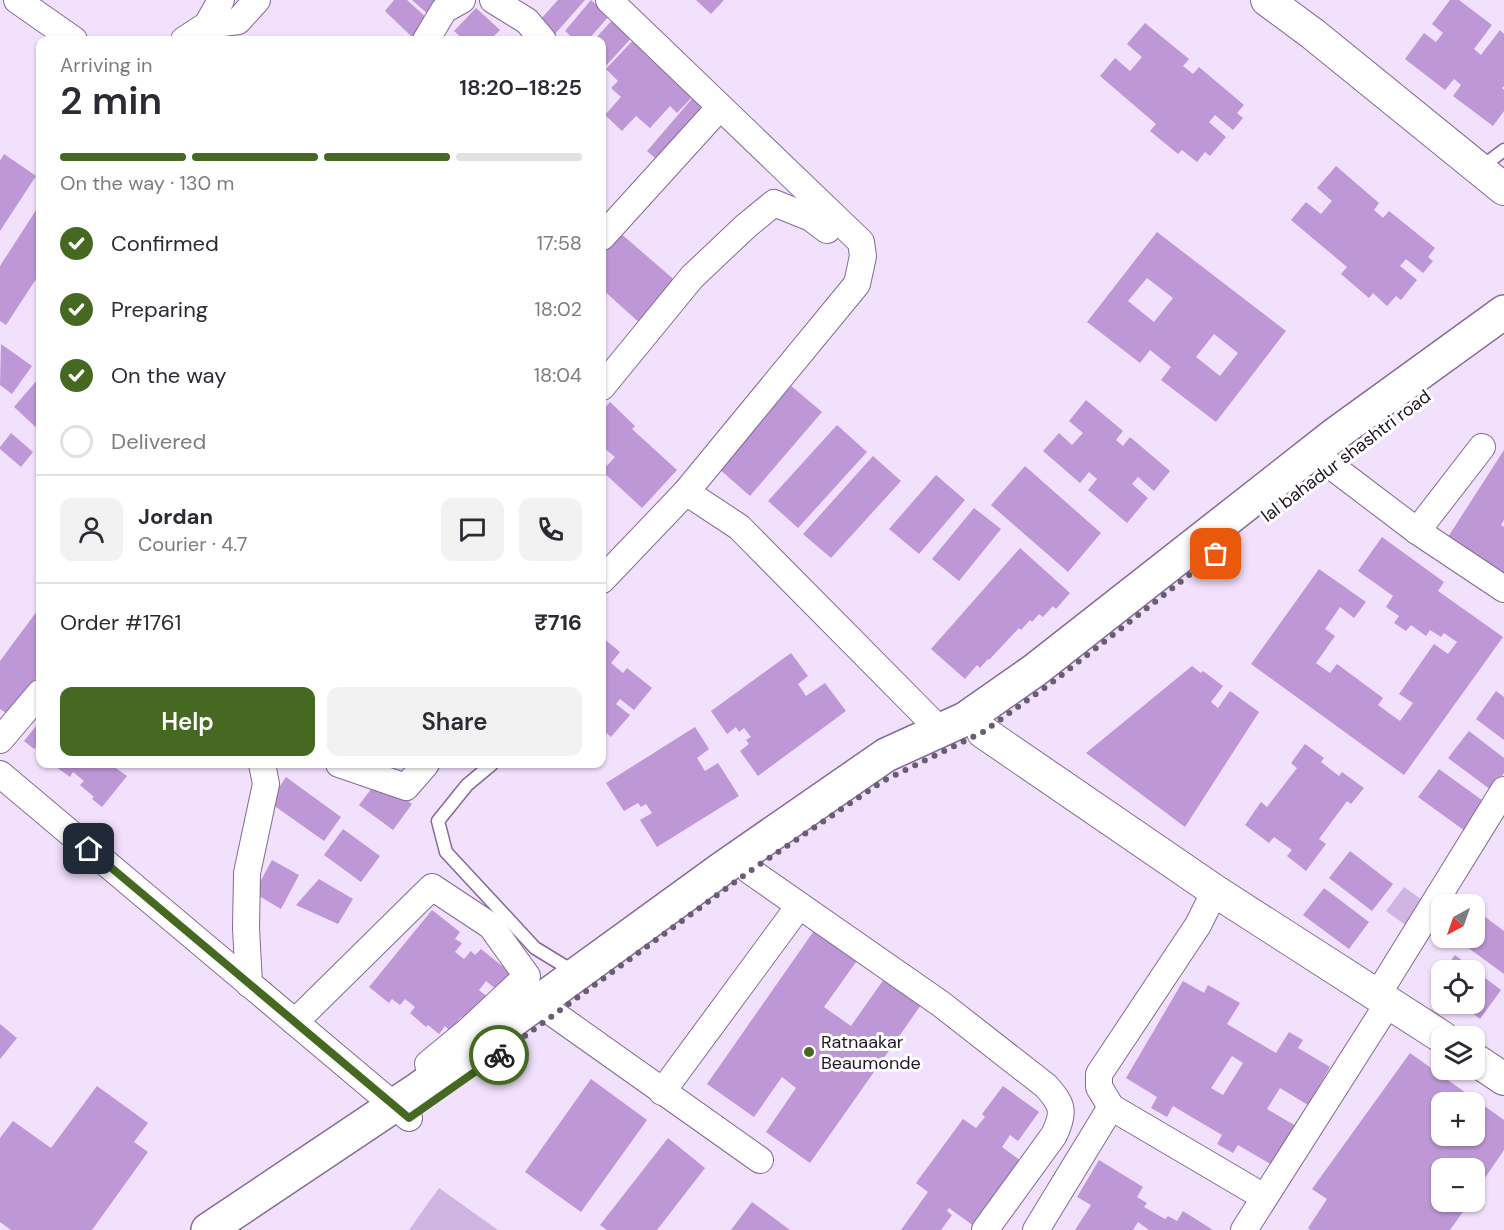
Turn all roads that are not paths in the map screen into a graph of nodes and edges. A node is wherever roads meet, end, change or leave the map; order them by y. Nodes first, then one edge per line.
1 (17, 0) edge
2 (221, 0) edge
3 (257, 0) edge
4 (462, 0) edge
5 (493, 0) edge
6 (609, 0) edge
7 (1267, 0) edge
8 (207, 25) junction
9 (68, 36) edge
10 (190, 36) edge
11 (428, 36) edge
12 (540, 36) edge
13 (720, 107) junction
14 (1504, 150) edge
15 (1478, 170) junction
16 (1504, 189) edge
17 (826, 230) dead end
18 (606, 233) edge
19 (1504, 312) edge
20 (1504, 340) edge
21 (606, 382) edge
22 (1482, 447) dead end
23 (1330, 465) junction
24 (686, 492) junction
25 (1417, 531) junction
26 (606, 576) edge
27 (1504, 589) edge
28 (36, 698) edge
29 (963, 727) junction
30 (0, 740) edge
31 (263, 768) edge
32 (351, 768) edge
33 (423, 768) edge
34 (487, 768) edge
35 (0, 774) edge
36 (1504, 790) edge
37 (750, 871) junction
38 (1215, 891) junction
39 (799, 906) junction
40 (577, 973) junction
41 (249, 984) junction
42 (1383, 998) junction
43 (554, 1014) junction
44 (295, 1022) junction
45 (1431, 1030) edge
46 (1485, 1066) edge
47 (1504, 1079) edge
48 (662, 1092) junction
49 (397, 1107) junction
50 (1111, 1107) junction
51 (760, 1160) dead end
52 (1264, 1197) junction
53 (208, 1230) edge
54 (244, 1230) edge
55 (985, 1230) edge
56 (1036, 1230) edge
57 (1244, 1230) edge

1 - 9 street
2 - 8 street
3 - 8 street
4 - 11 street
5 - 12 street
6 - 13 street
7 - 15 street
8 - 10 street
13 - 18 street
13 - 24 street
14 - 15 lane
15 - 16 street
17 - 21 street
19 - 29 main road
20 - 23 main road, lal bahadur shashtri road
22 - 25 street
23 - 25 street
23 - 29 main road, lal bahadur shashtri road
24 - 26 street
24 - 29 street
25 - 27 street
28 - 30 street
29 - 37 main road, lal bahadur shashtri road
29 - 38 street
29 - 40 main road
31 - 41 street
32 - 33 street
34 - 40 lane
35 - 41 street
36 - 42 street
37 - 39 street
37 - 43 main road, lal bahadur shashtri road
38 - 42 street
38 - 50 street
39 - 48 street
39 - 55 street
40 - 49 main road
41 - 44 street
42 - 45 street
42 - 52 street
43 - 48 street
43 - 49 main road, lal bahadur shashtri road
44 - 49 street
44 - 49 street
46 - 47 street
48 - 51 street
49 - 53 main road
49 - 54 main road, lal bahadur shashtri road
50 - 52 street
50 - 56 street
52 - 57 street

